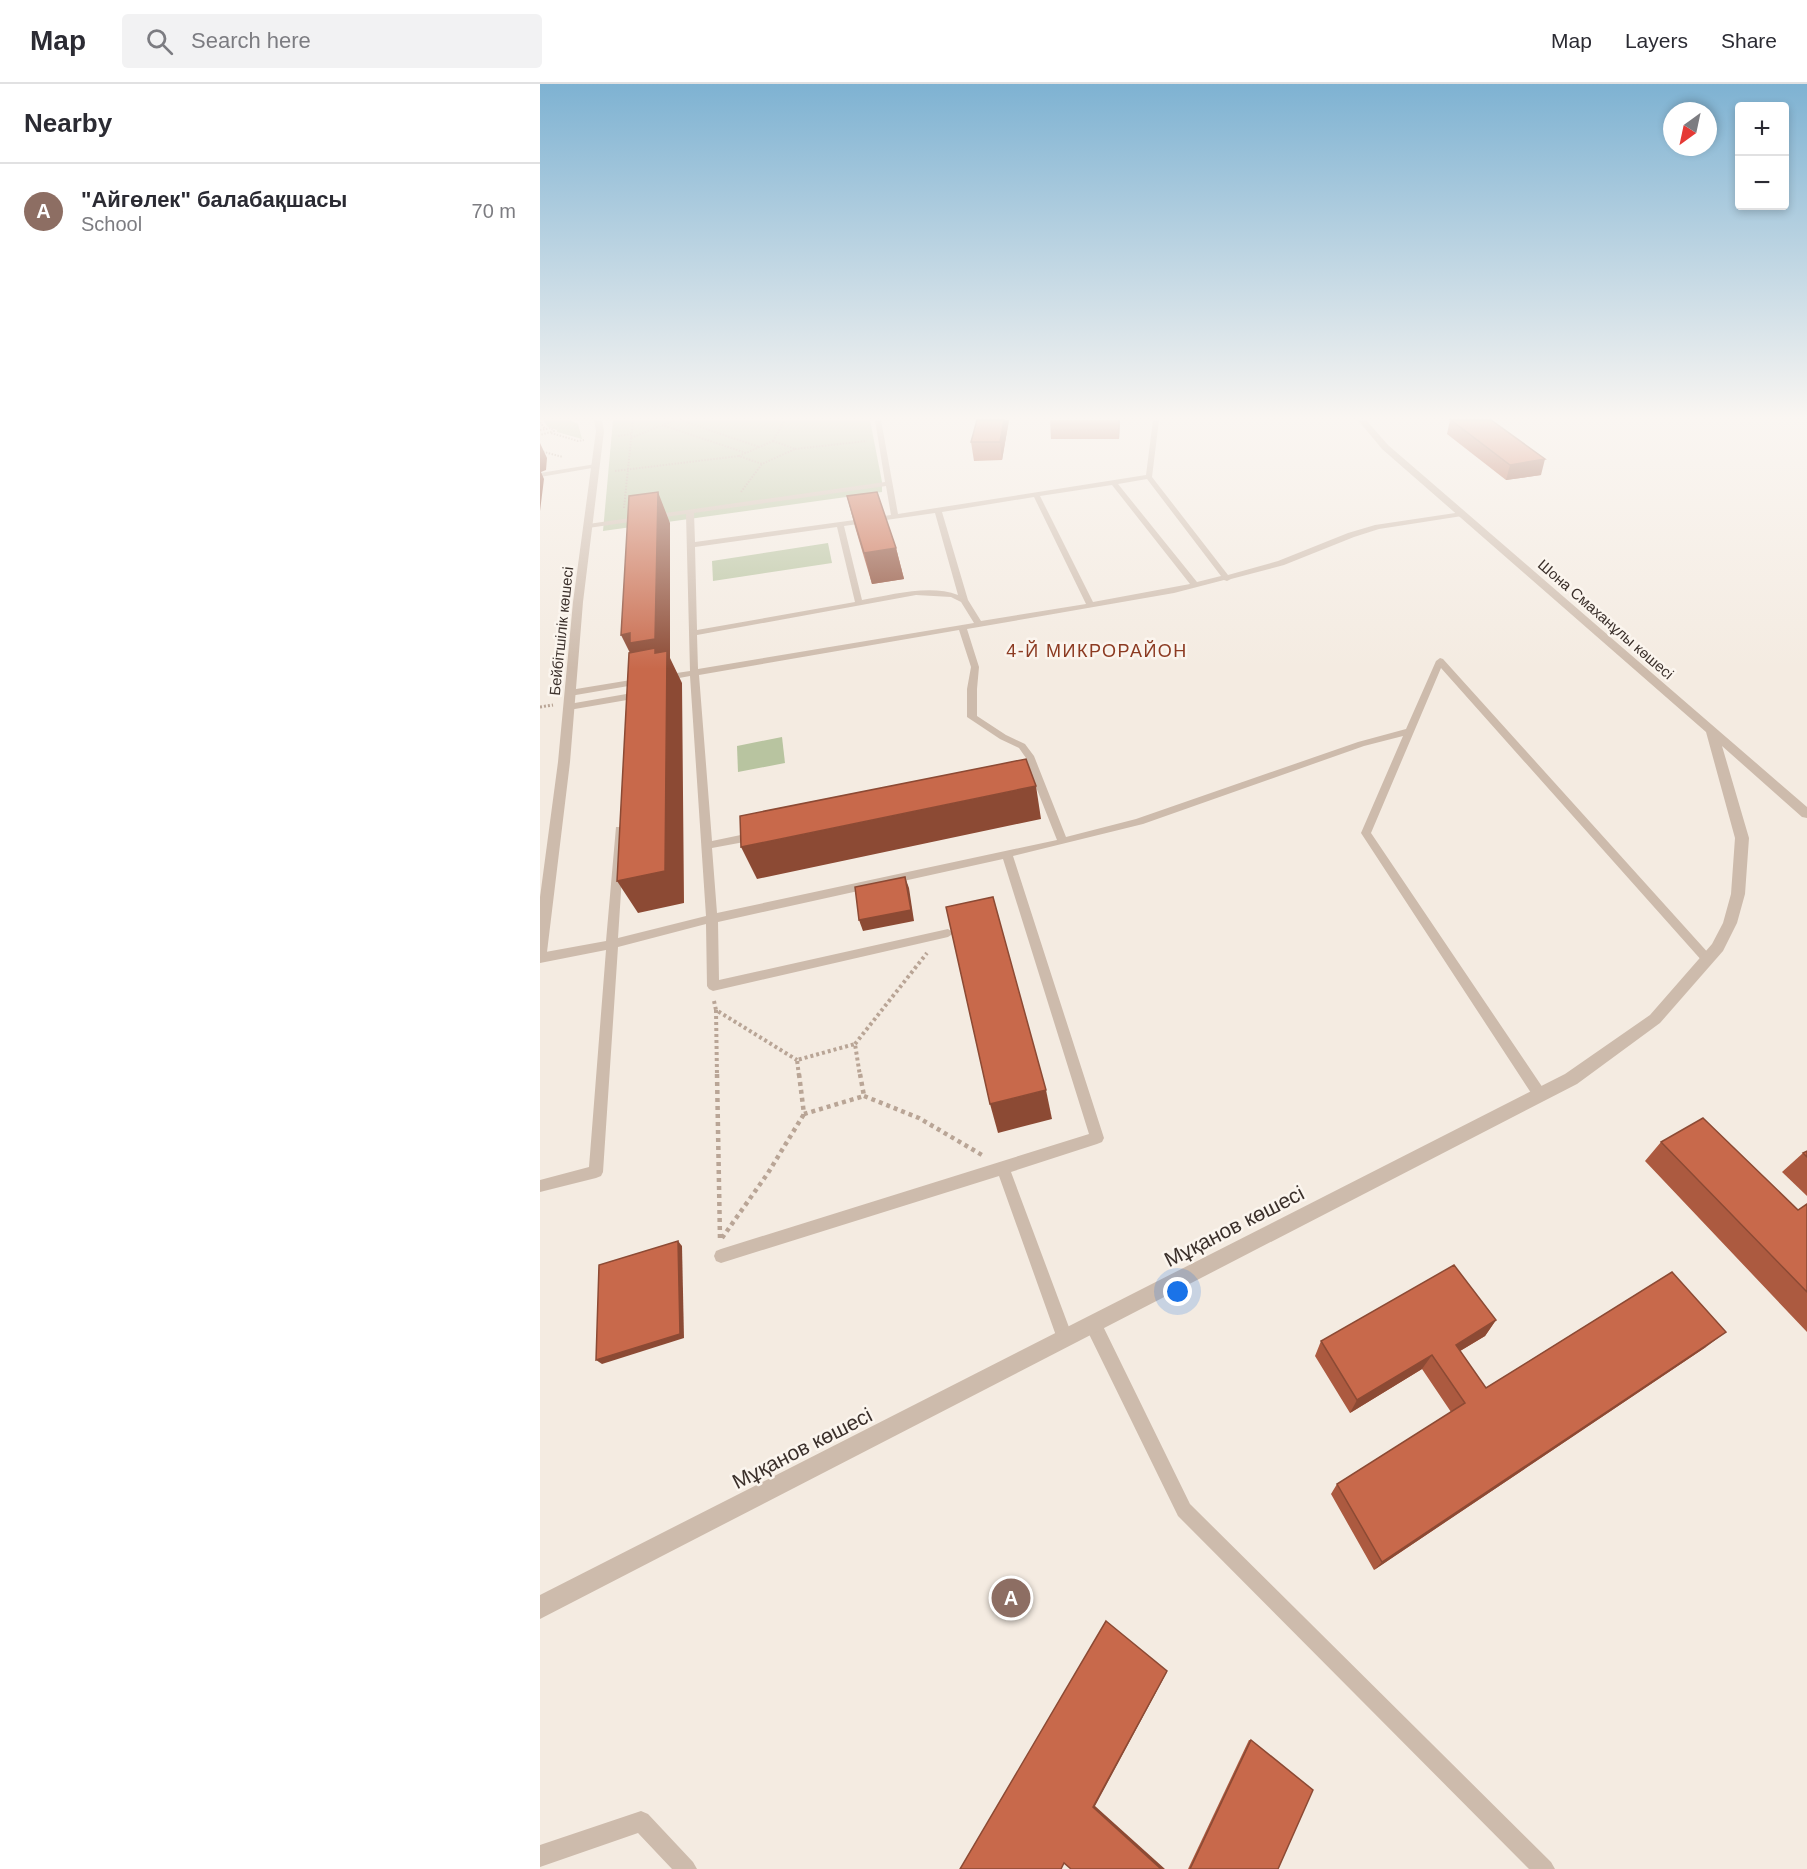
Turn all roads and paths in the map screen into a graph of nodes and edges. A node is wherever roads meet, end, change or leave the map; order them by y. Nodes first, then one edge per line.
1 (591, 503) edge
2 (625, 503) edge
3 (743, 503) edge
4 (893, 503) edge
5 (982, 503) edge
6 (1040, 503) edge
7 (1130, 503) edge
8 (1169, 503) edge
9 (1450, 503) edge
10 (731, 505) joint
11 (938, 510) junction
12 (690, 511) junction
13 (1462, 514) junction
14 (895, 517) junction
15 (623, 521) junction
16 (840, 525) junction
17 (588, 526) junction
18 (691, 545) junction
19 (1227, 579) junction
20 (1196, 586) junction
21 (964, 600) junction
22 (859, 603) junction
23 (1090, 604) junction
24 (979, 624) junction
25 (962, 627) junction
26 (693, 633) junction
27 (694, 673) junction
28 (570, 693) junction
29 (569, 707) junction
30 (629, 717) edge
31 (1410, 730) junction
32 (1711, 730) junction
33 (1037, 777) junction
34 (1003, 785) edge
35 (1807, 813) edge
36 (621, 818) edge
37 (763, 835) edge
38 (1063, 842) junction
39 (706, 846) junction
40 (1007, 854) junction
41 (545, 876) edge
42 (712, 920) junction
43 (948, 933) joint
44 (612, 944) junction
45 (540, 952) edge
46 (540, 958) edge
47 (1707, 959) junction
48 (713, 986) junction
49 (716, 1010) junction
50 (855, 1044) junction
51 (797, 1060) junction
52 (1540, 1095) junction
53 (864, 1096) junction
54 (804, 1114) junction
55 (1003, 1168) junction
56 (540, 1186) edge
57 (720, 1240) junction
58 (721, 1256) joint
59 (1093, 1324) junction
60 (1065, 1338) junction
61 (540, 1607) edge
62 (540, 1856) edge
63 (686, 1869) edge
64 (1544, 1869) edge

1 - 17 street, Бейбітшілік көшесі
2 - 15 path
3 - 10 lane
4 - 14 lane
5 - 11 lane
6 - 23 lane
7 - 20 lane
8 - 19 lane
9 - 13 street, Шона Смаханұлы көшесі
10 - 12 lane
11 - 14 lane
11 - 21 lane
12 - 15 lane
12 - 18 lane
13 - 19 lane
13 - 32 street, Шона Смаханұлы көшесі
14 - 16 lane
15 - 17 lane
16 - 18 lane
16 - 22 lane
17 - 28 street, Бейбітшілік көшесі
18 - 26 lane
19 - 20 lane
20 - 23 lane
21 - 22 lane
21 - 24 lane
22 - 26 lane
23 - 24 lane
24 - 25 lane
25 - 27 lane
25 - 33 lane
26 - 27 lane
27 - 28 lane
27 - 39 lane
28 - 29 street, Бейбітшілік көшесі
29 - 30 lane
29 - 41 street, Бейбітшілік көшесі
31 - 38 lane
31 - 47 lane
31 - 52 lane
32 - 35 street, Шона Смаханұлы көшесі
32 - 47 street, Мұқанов көшесі
33 - 34 lane
33 - 38 lane
36 - 44 lane
37 - 39 lane
38 - 40 lane
39 - 42 lane
40 - 42 lane
40 - 55 lane
41 - 45 street, Бейбітшілік көшесі
42 - 44 lane
42 - 48 lane
43 - 48 lane
43 - 50 path
44 - 46 lane
44 - 56 lane
47 - 52 street, Мұқанов көшесі
48 - 49 path
49 - 51 path
49 - 57 path
50 - 51 path
50 - 53 path
51 - 54 path
52 - 59 street, Мұқанов көшесі
53 - 54 path
53 - 55 path
54 - 57 path
55 - 58 lane
55 - 60 lane
57 - 58 path
59 - 60 street, Мұқанов көшесі
59 - 64 lane
60 - 61 street, Мұқанов көшесі
62 - 63 lane

